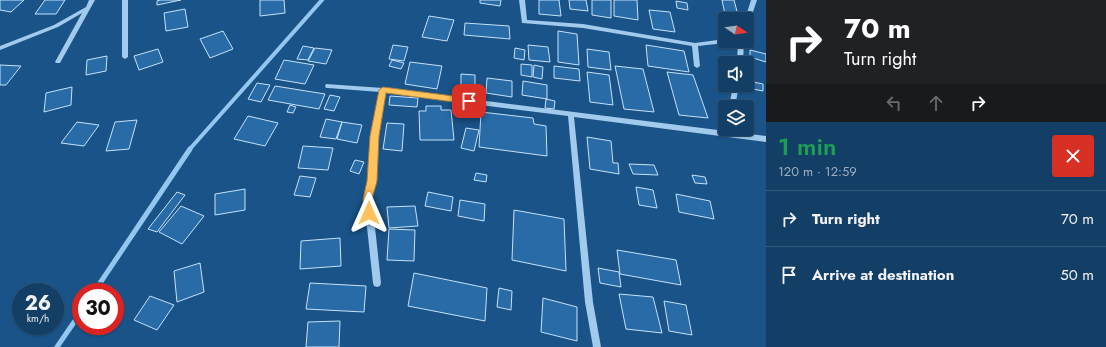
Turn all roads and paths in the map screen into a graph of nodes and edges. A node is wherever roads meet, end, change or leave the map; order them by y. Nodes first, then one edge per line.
1 (92, 0) edge
2 (125, 0) edge
3 (522, 0) edge
4 (754, 0) edge
5 (89, 7) junction
6 (750, 12) edge
7 (718, 42) edge
8 (695, 45) junction
9 (0, 48) edge
10 (125, 57) dead end
11 (58, 62) dead end
12 (697, 66) dead end
13 (328, 86) dead end
14 (383, 90) junction
15 (571, 114) junction
16 (718, 131) edge
17 (749, 136) edge
18 (766, 139) edge
19 (377, 283) dead end
20 (597, 347) edge

1 - 5 street
2 - 10 street
3 - 8 street
4 - 6 street
5 - 9 street
5 - 11 street
7 - 8 street
8 - 12 street
13 - 14 street
14 - 15 street
14 - 19 street
15 - 16 street
15 - 20 street
17 - 18 street

